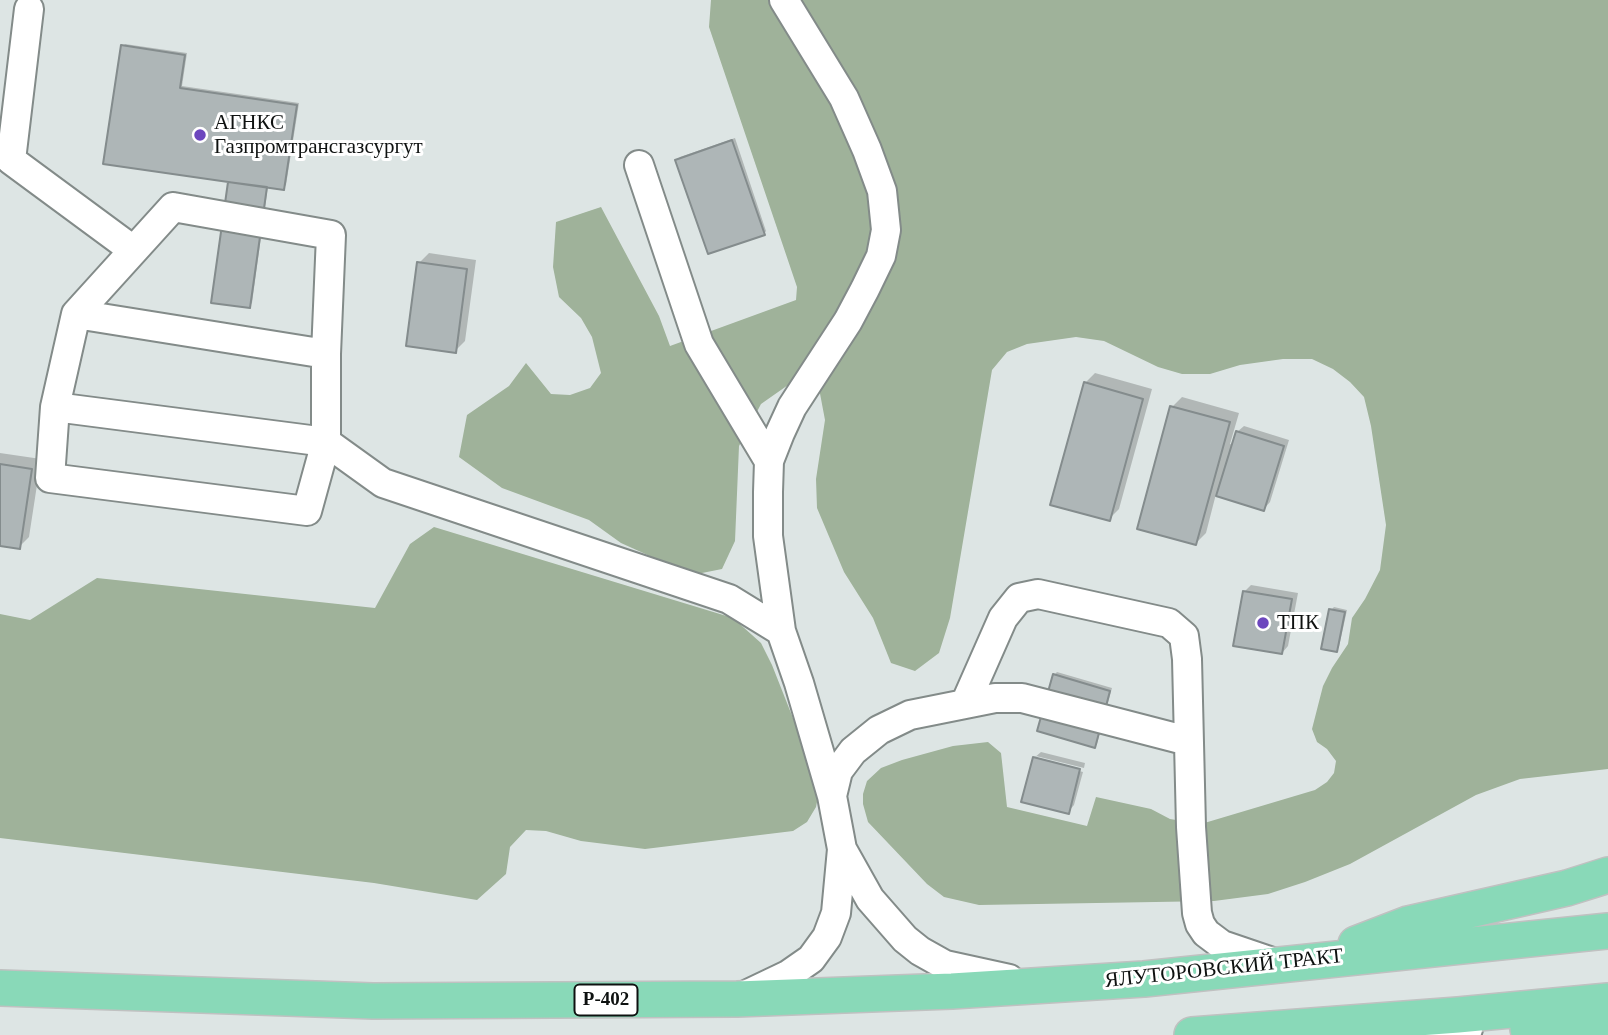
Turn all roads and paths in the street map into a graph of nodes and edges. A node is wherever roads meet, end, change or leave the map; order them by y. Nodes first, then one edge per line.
1 (784, 0) edge
2 (29, 9) dead end
3 (639, 165) dead end
4 (133, 250) junction
5 (76, 314) junction
6 (326, 354) junction
7 (55, 407) junction
8 (326, 442) junction
9 (769, 461) junction
10 (781, 631) junction
11 (965, 704) junction
12 (1188, 741) junction
13 (832, 796) junction
14 (842, 849) junction
15 (1608, 875) edge
16 (1608, 931) edge
17 (1314, 961) junction
18 (1278, 964) junction
19 (0, 970) edge
20 (1043, 985) junction
21 (0, 988) edge
22 (173, 995) junction
23 (737, 999) junction
24 (1608, 1002) edge
25 (1308, 1027) junction
26 (1608, 1028) edge
27 (1453, 1032) edge
28 (1192, 1035) edge

1 - 9 street
2 - 4 street
3 - 9 street
4 - 5 street
4 - 6 street
5 - 6 street
5 - 7 street
6 - 8 street
7 - 8 street
7 - 8 street
8 - 10 street
9 - 10 street
10 - 13 street
11 - 12 street
11 - 12 street
11 - 13 street
12 - 18 street
13 - 14 street
14 - 20 street
14 - 23 street
15 - 17 main road
16 - 17 main road, ЯЛУТОРОВСКИЙ ТРАКТ
17 - 18 main road, ЯЛУТОРОВСКИЙ ТРАКТ
18 - 20 main road, ЯЛУТОРОВСКИЙ ТРАКТ
19 - 22 street
20 - 23 main road, ЯЛУТОРОВСКИЙ ТРАКТ / Р-402
21 - 22 main road, Р-402
22 - 23 main road, Р-402
24 - 25 main road
24 - 27 main road
25 - 27 main road
25 - 28 main road
26 - 27 main road

